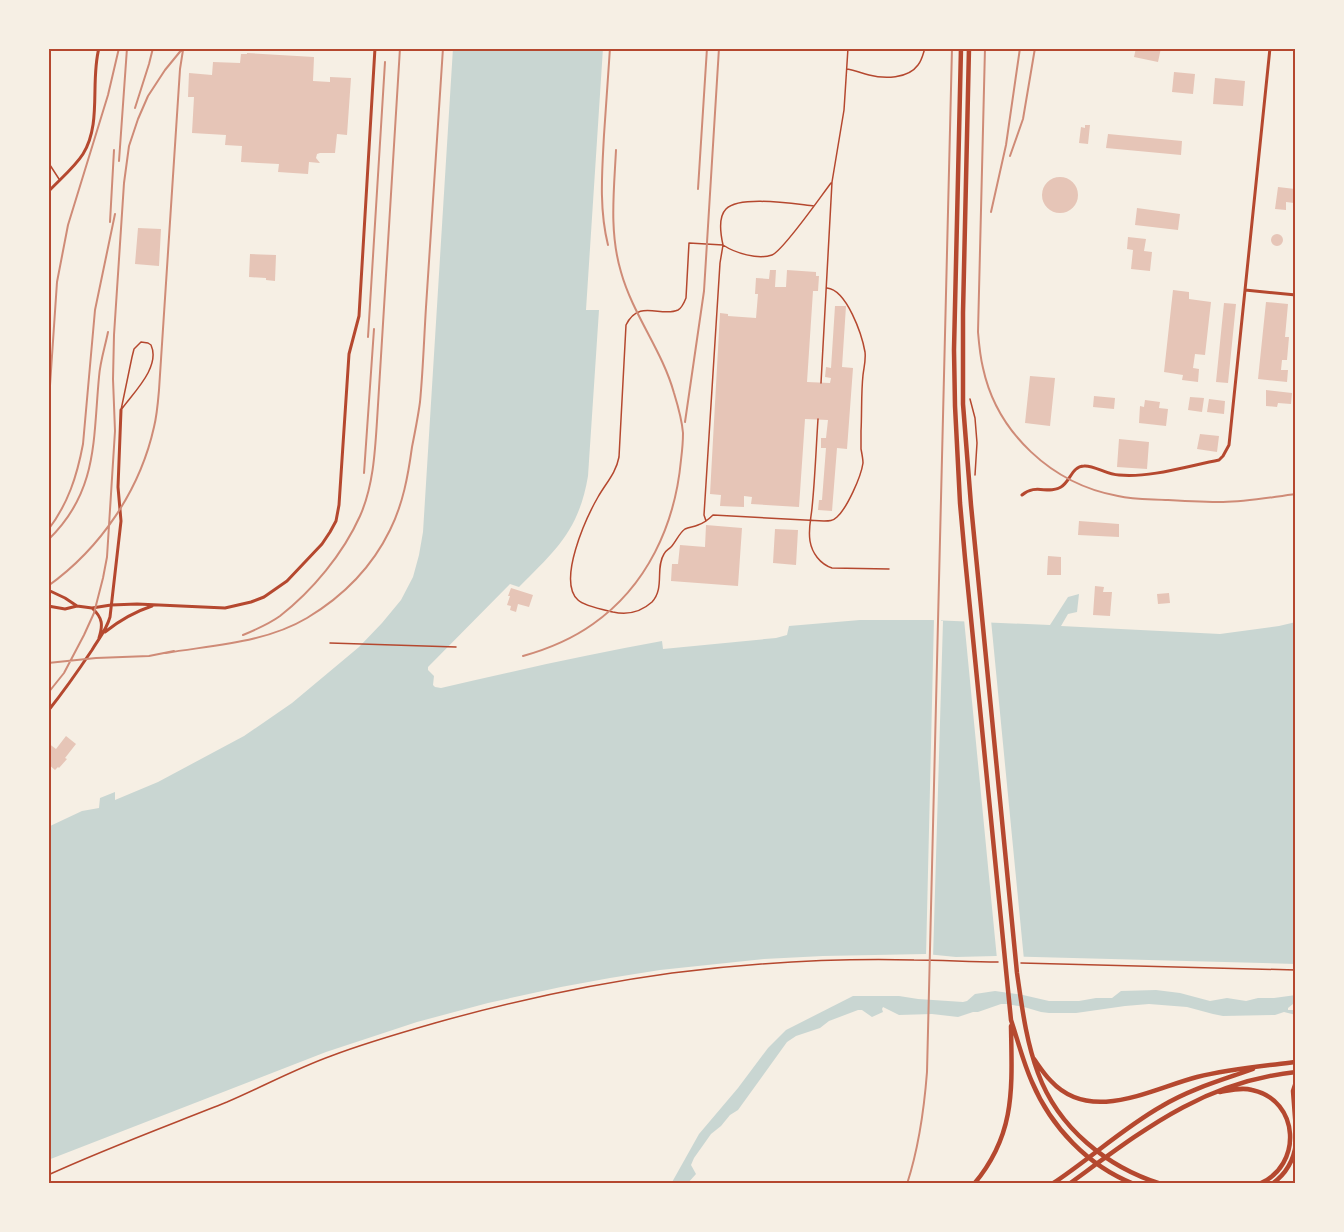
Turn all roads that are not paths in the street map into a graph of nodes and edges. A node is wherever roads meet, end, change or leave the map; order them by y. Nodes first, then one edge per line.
1 (99, 48) edge
2 (375, 48) edge
3 (848, 48) edge
4 (925, 48) edge
5 (961, 48) edge
6 (969, 48) edge
7 (1270, 48) edge
8 (847, 69) junction
9 (48, 162) edge
10 (59, 180) junction
11 (832, 182) junction
12 (48, 192) edge
13 (814, 206) junction
14 (723, 245) junction
15 (826, 288) junction
16 (1245, 290) junction
17 (1296, 295) edge
18 (821, 383) dead end
19 (121, 410) junction
20 (818, 419) dead end
21 (1022, 495) dead end
22 (810, 520) junction
23 (706, 521) junction
24 (889, 569) dead end
25 (48, 590) edge
26 (111, 605) junction
27 (156, 605) junction
28 (48, 606) edge
29 (76, 606) junction
30 (92, 608) junction
31 (105, 632) junction
32 (98, 640) junction
33 (48, 711) edge
34 (1011, 1020) junction
35 (1033, 1056) junction
36 (1296, 1062) edge
37 (1261, 1066) junction
38 (1296, 1072) edge
39 (1296, 1082) edge
40 (1209, 1095) junction
41 (1296, 1130) edge
42 (1296, 1143) edge
43 (974, 1184) edge
44 (1052, 1184) edge
45 (1069, 1184) edge
46 (1134, 1184) edge
47 (1161, 1184) edge
48 (1259, 1184) edge
49 (1272, 1184) edge

1 - 10 street
2 - 27 street
3 - 8 lane
4 - 8 lane
5 - 34 main road
6 - 35 main road
7 - 16 street
8 - 11 lane
9 - 10 lane
10 - 12 street
11 - 13 lane
11 - 15 lane
13 - 14 lane
13 - 14 lane
14 - 23 lane
14 - 23 lane
15 - 18 lane
15 - 22 lane
16 - 17 street
16 - 21 street
19 - 19 lane
19 - 26 street
20 - 22 lane
22 - 23 lane
22 - 24 lane
25 - 29 street
26 - 27 street
26 - 30 street
26 - 31 street
27 - 31 street
28 - 29 street
29 - 30 street
30 - 32 street
31 - 32 street
32 - 33 street
34 - 43 main road
34 - 46 main road
35 - 37 main road
35 - 47 main road
36 - 37 main road
37 - 44 main road
38 - 40 main road
39 - 41 main road
40 - 45 main road
40 - 48 main road
42 - 49 main road

